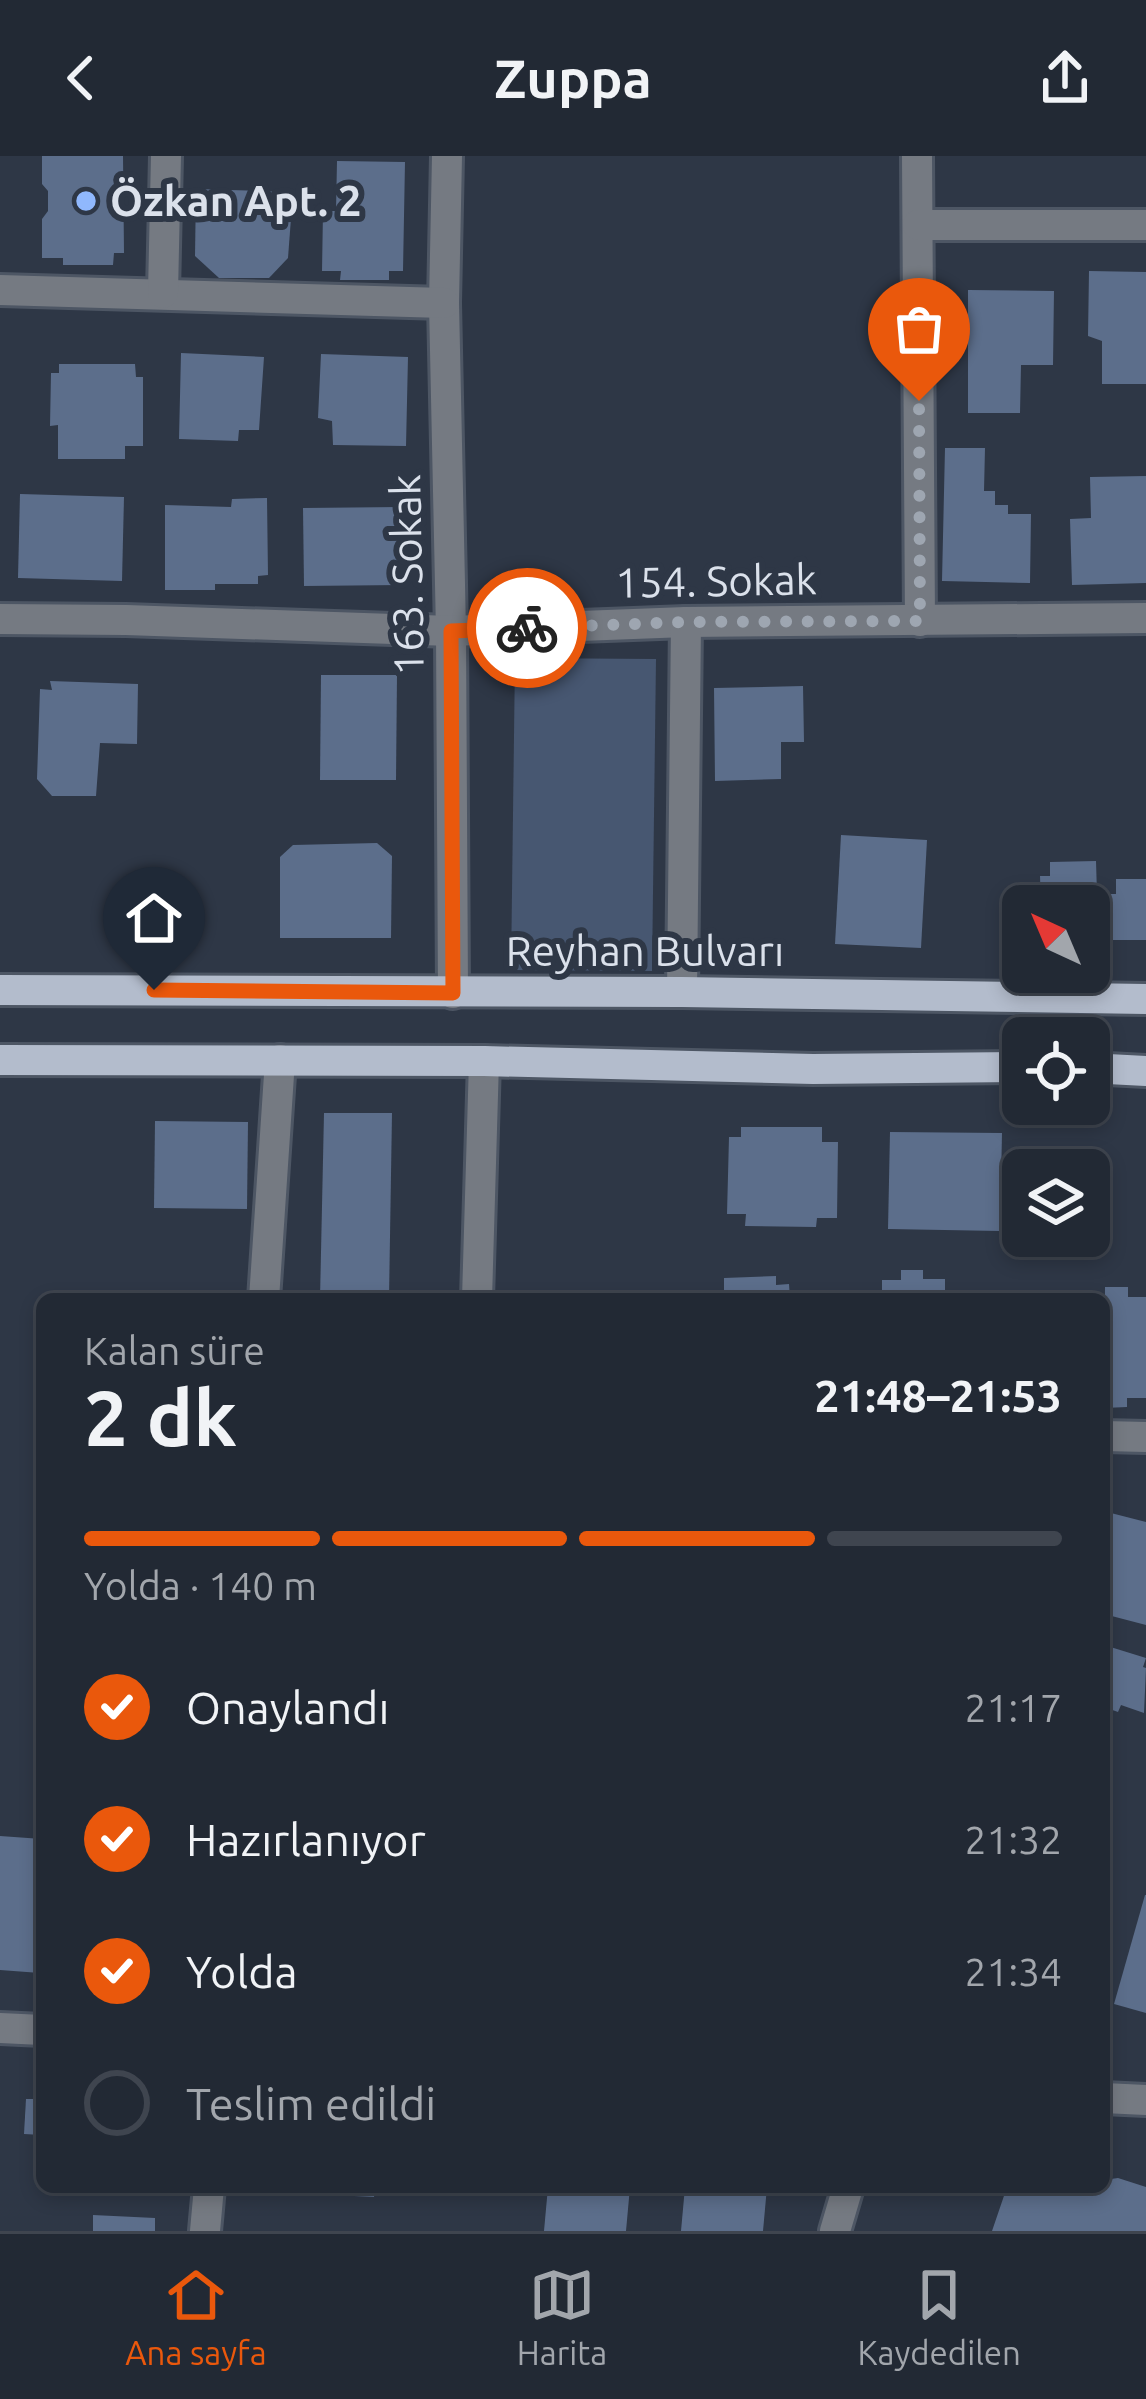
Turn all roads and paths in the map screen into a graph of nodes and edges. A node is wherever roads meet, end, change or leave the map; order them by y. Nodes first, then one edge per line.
1 (166, 156) edge
2 (447, 156) edge
3 (917, 156) edge
4 (918, 225) junction
5 (1146, 225) edge
6 (0, 290) edge
7 (163, 293) junction
8 (444, 303) junction
9 (1146, 618) edge
10 (0, 619) edge
11 (920, 621) junction
12 (686, 622) junction
13 (451, 631) junction
14 (0, 990) edge
15 (682, 992) junction
16 (453, 993) junction
17 (1146, 999) edge
18 (0, 1060) edge
19 (280, 1060) junction
20 (484, 1061) junction
21 (1002, 1067) edge
22 (1110, 1069) edge
23 (1146, 1071) edge
24 (264, 1293) edge
25 (477, 1293) edge
26 (1110, 1436) edge
27 (1146, 1437) edge
28 (0, 2028) edge
29 (36, 2030) edge
30 (1110, 2098) edge
31 (1146, 2100) edge
32 (209, 2193) edge
33 (846, 2193) edge
34 (206, 2231) edge
35 (835, 2231) edge

1 - 7 street
2 - 8 street, 163. Sokak
3 - 4 street
4 - 5 street
4 - 11 street
6 - 7 street
7 - 8 street
8 - 13 street, 163. Sokak
9 - 11 street, 154. Sokak
10 - 13 street, 154. Sokak
11 - 12 street, 154. Sokak
12 - 13 street, 154. Sokak
12 - 15 street
13 - 16 street, 163. Sokak
14 - 16 main road, Reyhan Bulvarı
15 - 16 main road, Reyhan Bulvarı
15 - 17 main road, Reyhan Bulvarı
18 - 19 main road
19 - 20 main road
19 - 24 street
20 - 21 main road
20 - 25 street
22 - 23 main road
26 - 27 street
28 - 29 street
30 - 31 street
32 - 34 street
33 - 35 street

